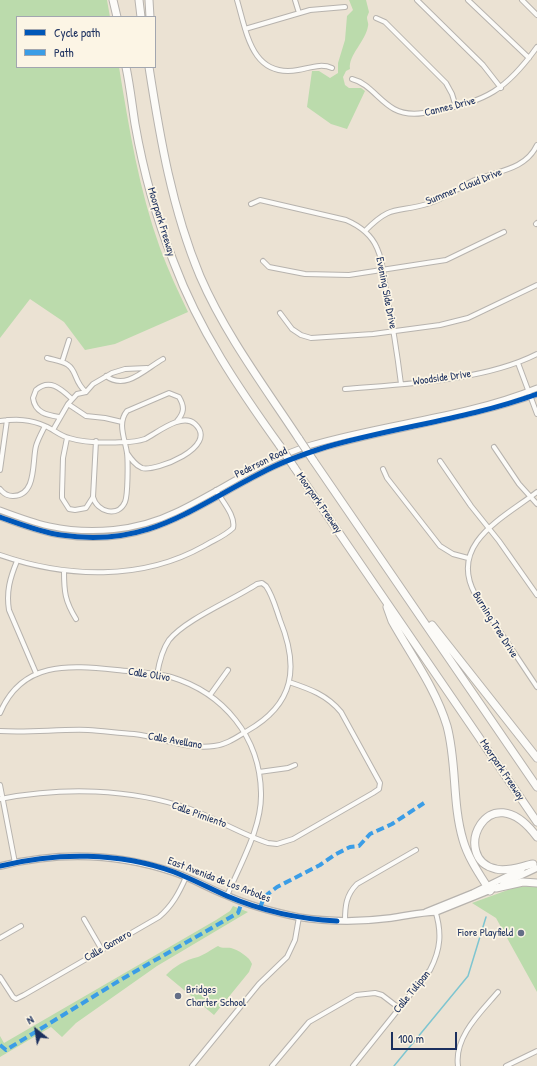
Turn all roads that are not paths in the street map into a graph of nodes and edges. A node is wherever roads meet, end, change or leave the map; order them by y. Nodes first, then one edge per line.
1 (115, 0) edge
2 (139, 0) edge
3 (149, 0) edge
4 (237, 0) edge
5 (295, 0) edge
6 (417, 0) edge
7 (468, 0) edge
8 (522, 0) edge
9 (345, 7) dead end
10 (299, 13) junction
11 (537, 15) edge
12 (118, 16) edge
13 (141, 16) edge
14 (150, 16) edge
15 (376, 18) dead end
16 (245, 29) junction
17 (537, 47) edge
18 (529, 58) junction
19 (126, 68) edge
20 (332, 68) dead end
21 (150, 69) edge
22 (352, 79) dead end
23 (500, 88) junction
24 (456, 107) junction
25 (537, 145) edge
26 (251, 204) dead end
27 (365, 231) junction
28 (504, 232) dead end
29 (263, 262) dead end
30 (383, 270) junction
31 (537, 285) edge
32 (280, 312) dead end
33 (394, 330) junction
34 (69, 340) dead end
35 (537, 354) edge
36 (47, 358) dead end
37 (163, 360) dead end
38 (62, 362) junction
39 (518, 363) junction
40 (147, 368) junction
41 (106, 376) junction
42 (401, 384) junction
43 (537, 388) edge
44 (345, 389) dead end
45 (86, 392) junction
46 (529, 394) junction
47 (537, 394) edge
48 (72, 398) junction
49 (68, 404) junction
50 (537, 414) edge
51 (59, 418) junction
52 (6, 420) junction
53 (0, 421) edge
54 (122, 422) junction
55 (177, 422) junction
56 (45, 426) junction
57 (53, 430) junction
58 (67, 438) junction
59 (96, 441) junction
60 (125, 442) junction
61 (494, 447) dead end
62 (127, 453) junction
63 (440, 462) dead end
64 (383, 469) dead end
65 (0, 470) edge
66 (0, 488) edge
67 (216, 490) junction
68 (537, 492) edge
69 (219, 496) junction
70 (93, 497) junction
71 (531, 497) junction
72 (537, 504) edge
73 (0, 510) edge
74 (0, 517) edge
75 (489, 528) junction
76 (0, 556) edge
77 (468, 558) junction
78 (16, 561) junction
79 (384, 563) junction
80 (64, 571) junction
81 (537, 595) edge
82 (384, 597) junction
83 (76, 619) dead end
84 (228, 670) dead end
85 (36, 673) junction
86 (157, 675) junction
87 (289, 682) junction
88 (537, 687) edge
89 (210, 695) junction
90 (0, 713) edge
91 (0, 731) edge
92 (245, 733) junction
93 (510, 748) junction
94 (537, 758) edge
95 (295, 765) dead end
96 (259, 772) junction
97 (537, 781) edge
98 (0, 785) edge
99 (537, 787) edge
100 (1, 799) edge
101 (537, 822) edge
102 (252, 836) junction
103 (537, 838) edge
104 (416, 850) dead end
105 (15, 863) junction
106 (536, 865) edge
107 (0, 866) edge
108 (186, 877) junction
109 (537, 883) edge
110 (491, 888) junction
111 (227, 896) junction
112 (435, 910) junction
113 (299, 917) junction
114 (84, 920) dead end
115 (345, 921) junction
116 (21, 926) dead end
117 (0, 938) edge
118 (102, 950) junction
119 (0, 977) edge
120 (498, 992) dead end
121 (399, 1008) junction
122 (537, 1051) edge
123 (192, 1066) edge
124 (272, 1066) edge
125 (353, 1066) edge
126 (458, 1066) edge
127 (506, 1066) edge

1 - 12 highway
2 - 13 highway
3 - 14 highway
4 - 16 street
5 - 10 street
6 - 23 street
7 - 18 street
8 - 11 street
9 - 10 street
10 - 16 street
15 - 24 street
16 - 20 street
17 - 18 street, Cannes Drive
18 - 23 street, Cannes Drive
19 - 82 highway, Moorpark Freeway, bridge
21 - 79 highway, Moorpark Freeway, bridge
22 - 24 street, Cannes Drive
23 - 24 street, Cannes Drive
25 - 27 street, Summer Cloud Drive
26 - 27 street, Evening Side Drive
27 - 30 street, Evening Side Drive
28 - 30 street
29 - 30 street
30 - 33 street, Evening Side Drive
31 - 33 street
32 - 33 street
33 - 42 street, Evening Side Drive
34 - 38 street
35 - 39 street, Woodside Drive
36 - 38 street
37 - 40 street
38 - 45 street
39 - 42 street, Woodside Drive
39 - 46 street
40 - 41 street
40 - 41 street
41 - 45 street
42 - 44 street, Woodside Drive
43 - 46 street, Pederson Road
45 - 48 street
46 - 47 street, Pederson Road
46 - 50 street
46 - 67 street, Pederson Road
46 - 69 street, Pederson Road
48 - 49 street
48 - 51 street
49 - 51 street
49 - 54 street
51 - 57 street
52 - 53 street
52 - 56 street
52 - 65 street
54 - 55 street
54 - 60 street
55 - 60 street
55 - 62 street
56 - 57 street
56 - 66 street
57 - 58 street
58 - 59 street
58 - 70 street
59 - 60 street
59 - 70 street
60 - 62 street
61 - 71 street
62 - 70 street
63 - 75 street
64 - 77 street
67 - 69 street
67 - 73 street, Pederson Road
68 - 71 street, Burning Tree Drive
69 - 74 street, Pederson Road
69 - 80 street
71 - 72 street
71 - 75 street, Burning Tree Drive
75 - 77 street, Burning Tree Drive
75 - 81 street
76 - 78 street
77 - 88 street, Burning Tree Drive
78 - 80 street
78 - 85 street
79 - 93 highway, Moorpark Freeway
79 - 94 highway
80 - 83 street
82 - 101 highway, Moorpark Freeway
82 - 110 highway
84 - 89 street
85 - 86 street, Calle Olivo
85 - 90 street, Calle Olivo
86 - 87 street, Calle Avellano
86 - 89 street, Calle Olivo
87 - 92 street, Calle Avellano
87 - 102 street, Calle Pimiento
89 - 92 street, Calle Olivo
91 - 92 street, Calle Avellano
92 - 96 street, Calle Olivo
93 - 97 highway
93 - 99 highway, Moorpark Freeway
95 - 96 street
96 - 102 street, Calle Olivo
98 - 100 street
100 - 102 street, Calle Pimiento
100 - 105 street
102 - 111 street, Calle Olivo
103 - 106 highway
104 - 115 street
105 - 107 main road, East Avenida de Los Arboles
105 - 108 main road, East Avenida de Los Arboles
106 - 110 main road, East Avenida de Los Arboles
106 - 110 main road, East Avenida de Los Arboles
108 - 111 main road, East Avenida de Los Arboles
108 - 118 street, Calle Gomero
109 - 110 highway
110 - 112 main road, East Avenida de Los Arboles
111 - 113 main road, East Avenida de Los Arboles
112 - 115 main road, East Avenida de Los Arboles
112 - 121 street, Calle Tulipan
113 - 115 main road, East Avenida de Los Arboles
113 - 123 street
114 - 118 street
116 - 117 street
118 - 119 street, Calle Gomero
120 - 126 street
121 - 124 street
121 - 125 street, Calle Tulipan
122 - 127 street

